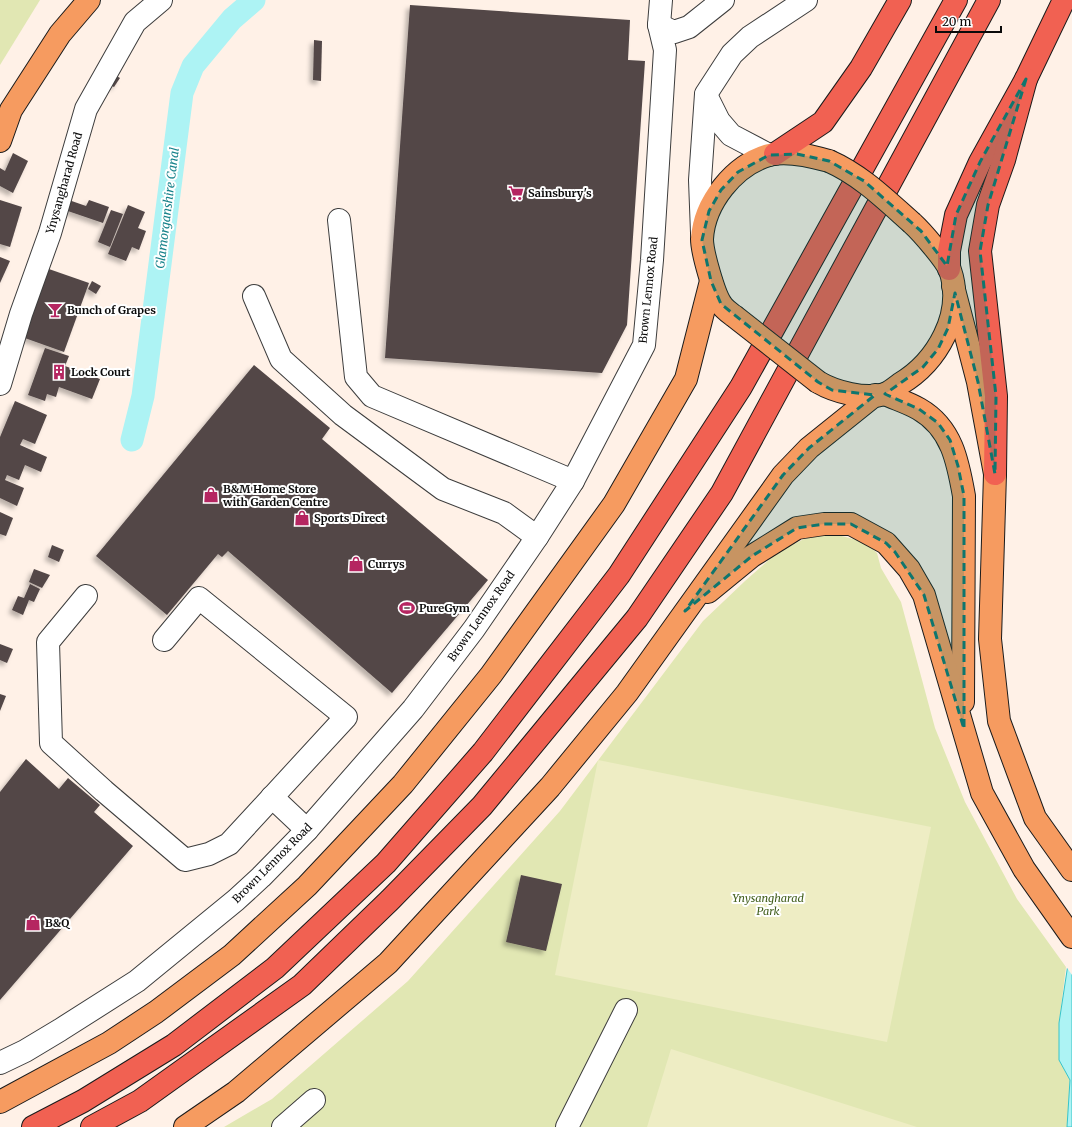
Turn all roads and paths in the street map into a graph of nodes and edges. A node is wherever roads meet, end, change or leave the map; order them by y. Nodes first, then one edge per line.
1 (90, 0) edge
2 (161, 0) edge
3 (661, 0) edge
4 (723, 0) edge
5 (806, 0) edge
6 (900, 0) edge
7 (956, 0) edge
8 (989, 0) edge
9 (1064, 0) edge
10 (659, 25) junction
11 (1026, 79) junction
12 (706, 94) junction
13 (0, 141) edge
14 (772, 154) junction
15 (339, 220) dead end
16 (702, 240) junction
17 (951, 277) junction
18 (711, 281) junction
19 (254, 296) dead end
20 (0, 384) edge
21 (880, 394) junction
22 (995, 474) junction
23 (573, 481) junction
24 (537, 537) junction
25 (86, 596) dead end
26 (685, 611) junction
27 (164, 640) dead end
28 (964, 729) junction
29 (272, 797) junction
30 (307, 830) junction
31 (1072, 870) edge
32 (1072, 937) edge
33 (626, 1010) dead end
34 (0, 1063) edge
35 (314, 1100) dead end
36 (0, 1102) edge
37 (33, 1127) edge
38 (92, 1127) edge
39 (185, 1127) edge
40 (283, 1127) edge
41 (567, 1127) edge

1 - 13 main road
2 - 20 street, Ynysangharad Road
3 - 10 street, Brown Lennox Road
4 - 10 street
5 - 12 street
6 - 14 highway
7 - 37 highway
8 - 38 highway
9 - 11 highway
10 - 23 street, Brown Lennox Road
11 - 17 highway
11 - 22 highway
12 - 14 street
12 - 16 street
14 - 16 main road
14 - 17 main road, bridge
15 - 23 street
16 - 18 main road
17 - 21 main road
17 - 22 main road
18 - 21 main road, bridge
18 - 36 main road
19 - 24 street
21 - 26 main road
21 - 28 main road
22 - 31 main road
23 - 24 street, Brown Lennox Road
24 - 30 street, Brown Lennox Road
25 - 29 street
26 - 28 main road
26 - 39 main road
27 - 29 street
28 - 32 main road
29 - 30 street
30 - 34 street, Brown Lennox Road
33 - 41 street
35 - 40 street

